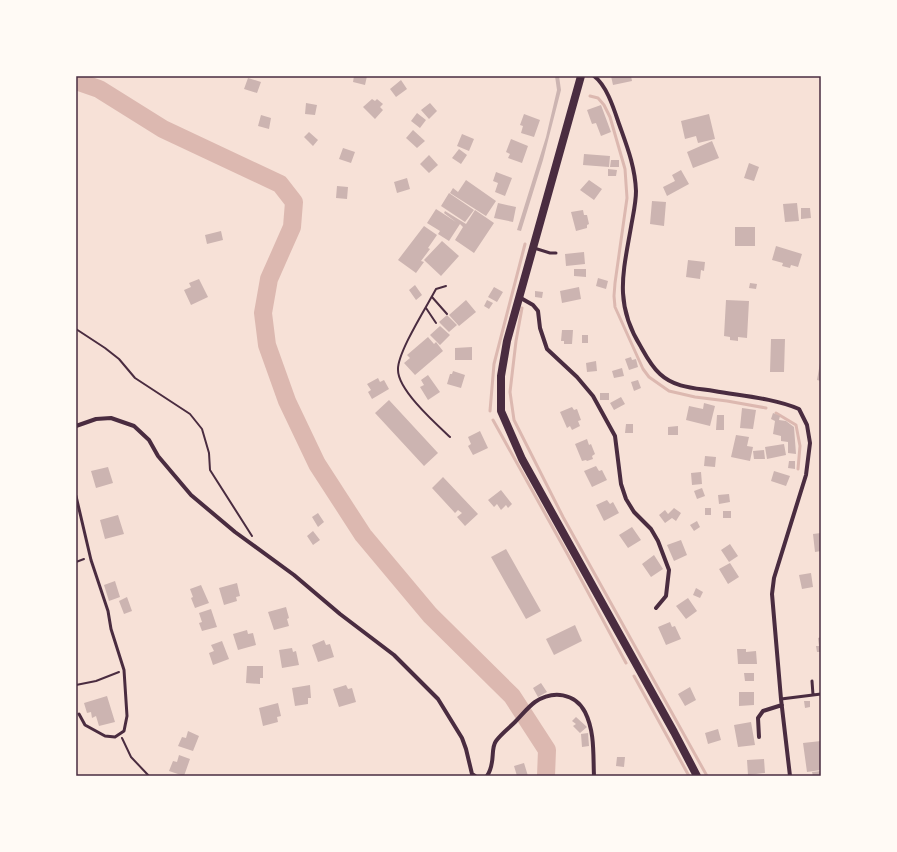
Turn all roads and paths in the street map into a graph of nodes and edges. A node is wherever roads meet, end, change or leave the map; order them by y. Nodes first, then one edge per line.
1 (581, 76) edge
2 (594, 76) edge
3 (532, 248) junction
4 (556, 253) dead end
5 (446, 286) dead end
6 (432, 297) junction
7 (518, 297) junction
8 (426, 308) junction
9 (447, 314) dead end
10 (436, 323) dead end
11 (76, 329) edge
12 (76, 426) edge
13 (450, 436) dead end
14 (76, 496) edge
15 (264, 552) junction
16 (90, 556) junction
17 (76, 562) edge
18 (656, 608) dead end
19 (124, 670) junction
20 (812, 681) dead end
21 (76, 685) edge
22 (821, 694) edge
23 (813, 695) junction
24 (781, 699) junction
25 (782, 705) junction
26 (79, 714) dead end
27 (119, 734) junction
28 (759, 737) dead end
29 (149, 776) edge
30 (475, 776) edge
31 (487, 776) edge
32 (594, 776) edge
33 (697, 776) edge
34 (790, 776) edge

1 - 3 main road
2 - 24 street
3 - 4 lane
3 - 7 main road
5 - 6 path
6 - 8 path
6 - 9 path
7 - 18 street
7 - 33 main road
8 - 10 path
8 - 13 path
11 - 15 path
12 - 15 street
14 - 16 lane
15 - 30 street
16 - 17 path
16 - 19 lane
19 - 21 path
19 - 27 lane
20 - 23 lane
22 - 23 lane
23 - 24 lane
24 - 25 street
25 - 28 street
25 - 34 street
26 - 27 lane
27 - 29 path
31 - 32 street

